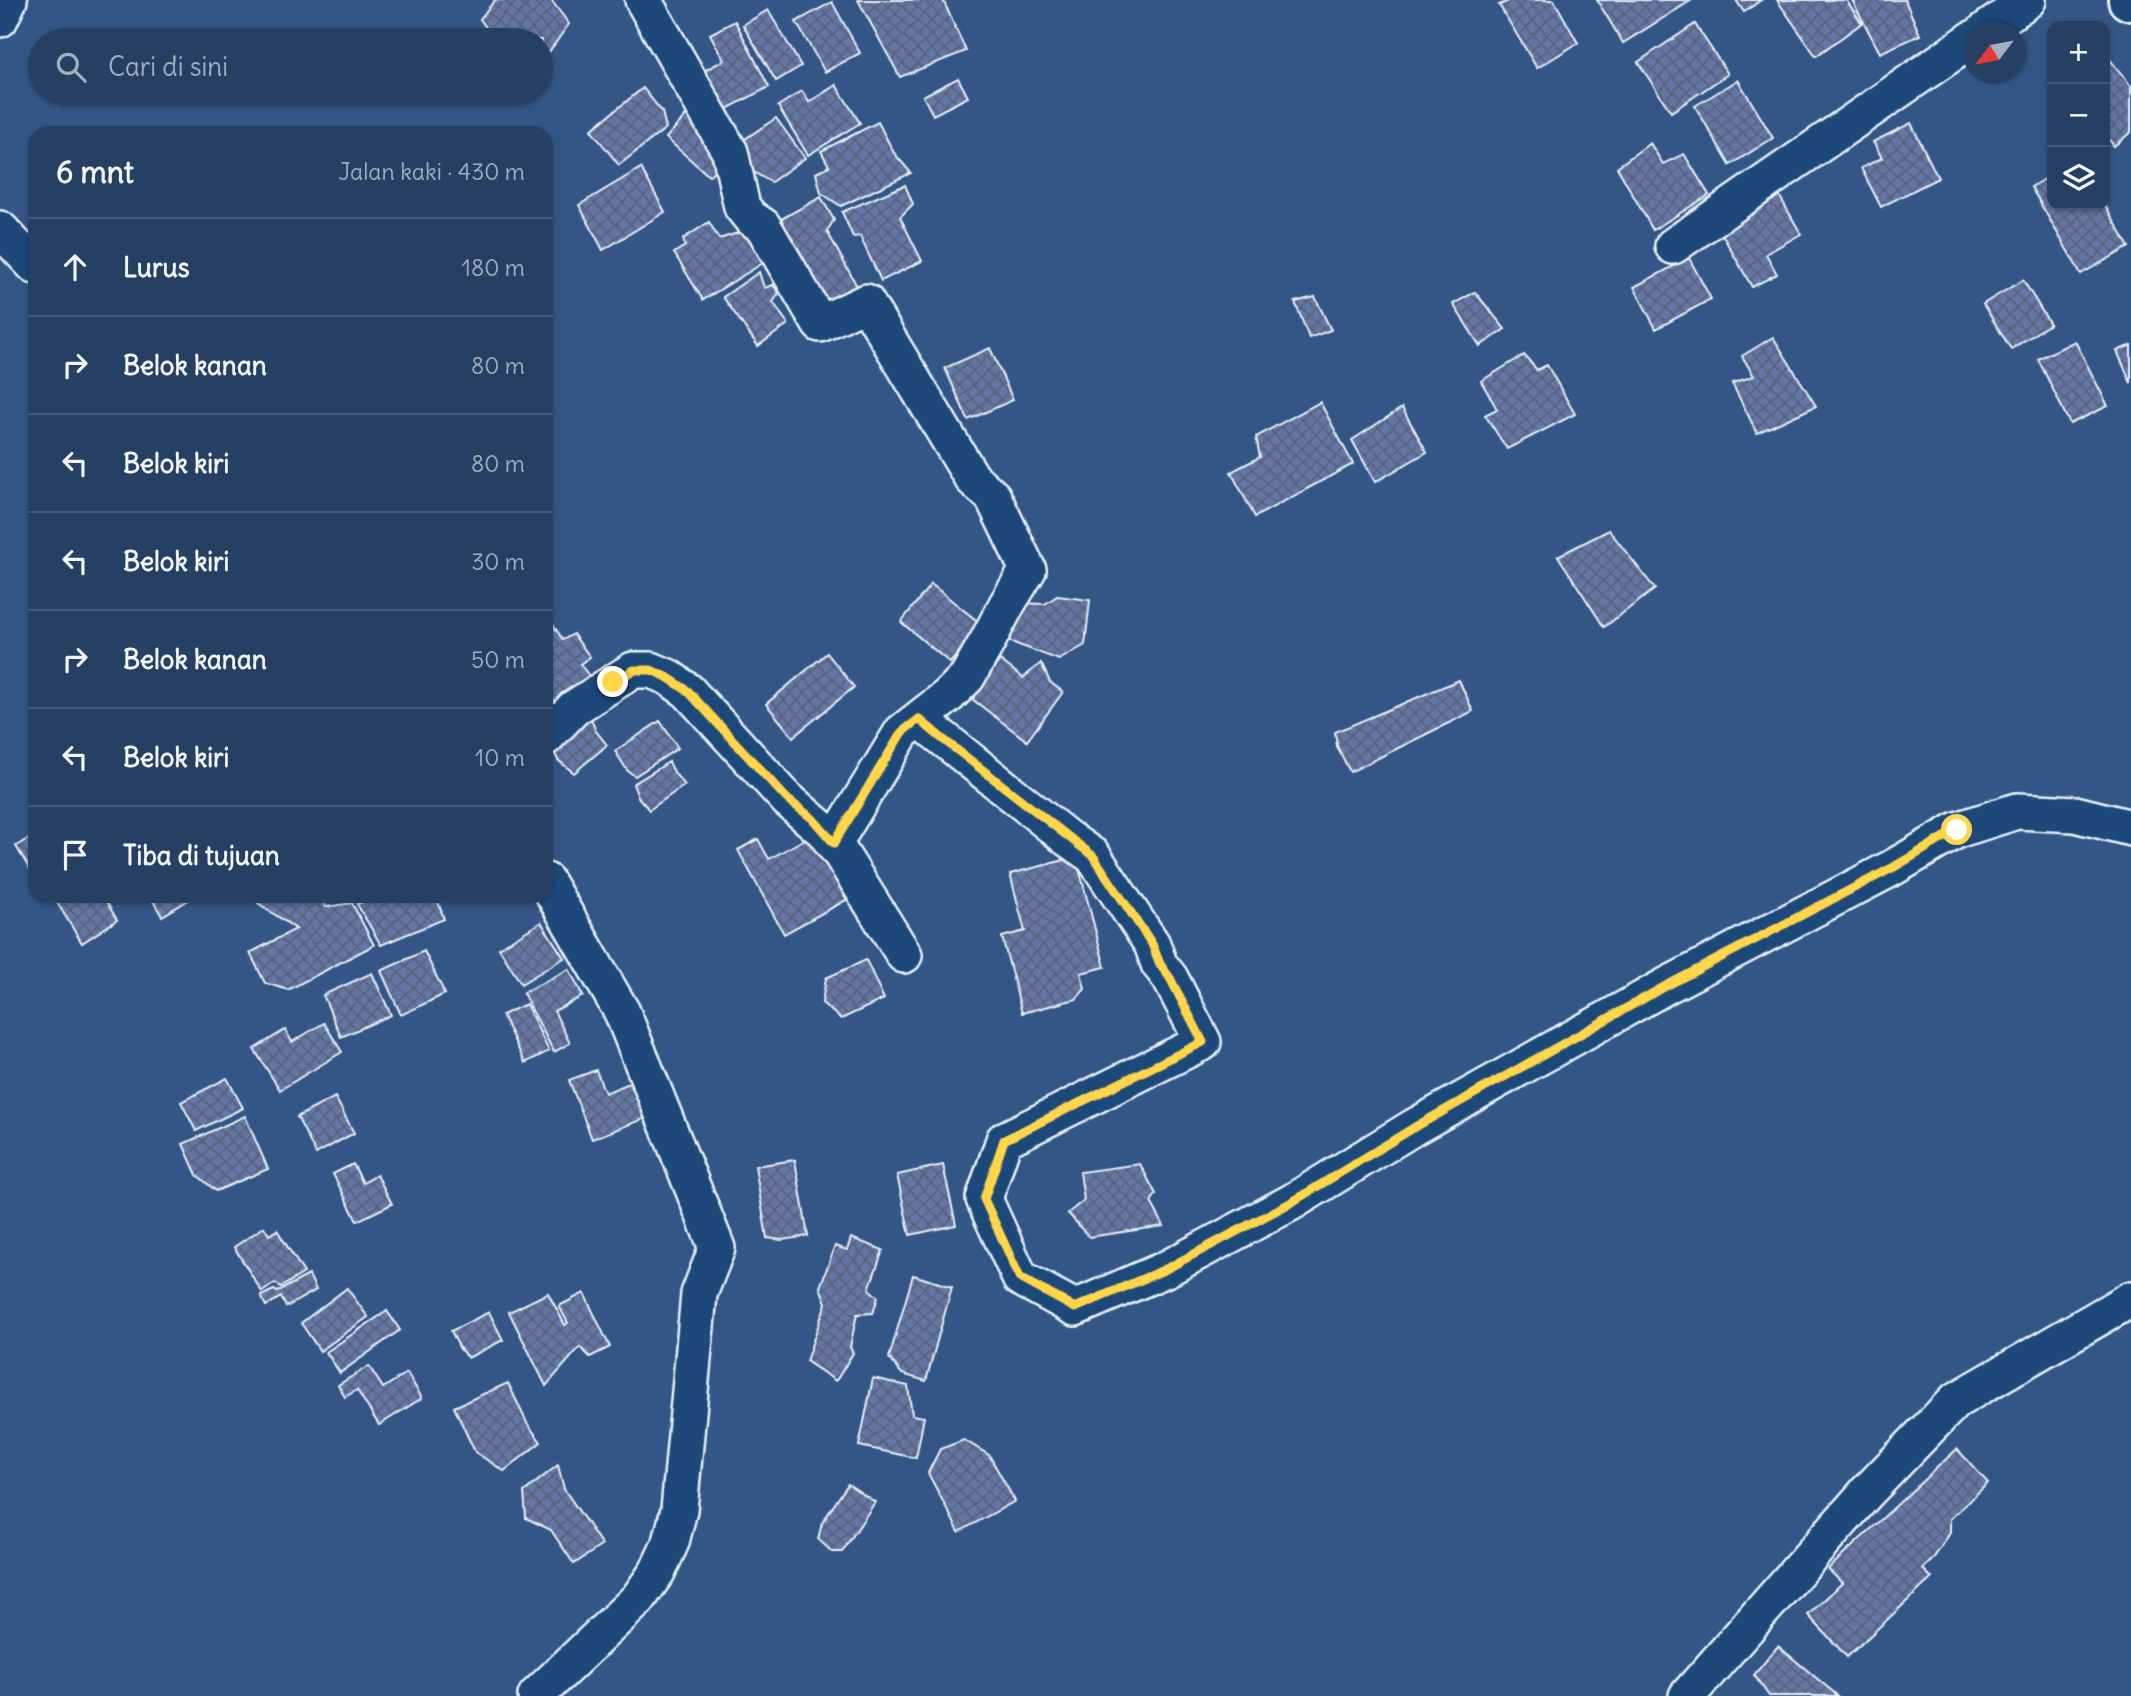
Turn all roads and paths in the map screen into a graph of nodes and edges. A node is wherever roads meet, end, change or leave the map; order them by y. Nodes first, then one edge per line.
1 (9, 0) edge
2 (643, 0) edge
3 (2028, 0) edge
4 (0, 19) edge
5 (1998, 21) edge
6 (1963, 45) edge
7 (0, 229) edge
8 (1673, 246) dead end
9 (28, 259) edge
10 (919, 719) junction
11 (553, 730) edge
12 (2131, 828) edge
13 (834, 843) junction
14 (553, 893) edge
15 (904, 955) dead end
16 (2131, 1299) edge
17 (1699, 1691) edge
18 (536, 1696) edge

1 - 4 street
2 - 10 street
3 - 5 street
6 - 8 street
7 - 9 street
10 - 12 street
10 - 13 street
11 - 13 street
13 - 15 street
14 - 18 street
16 - 17 street

